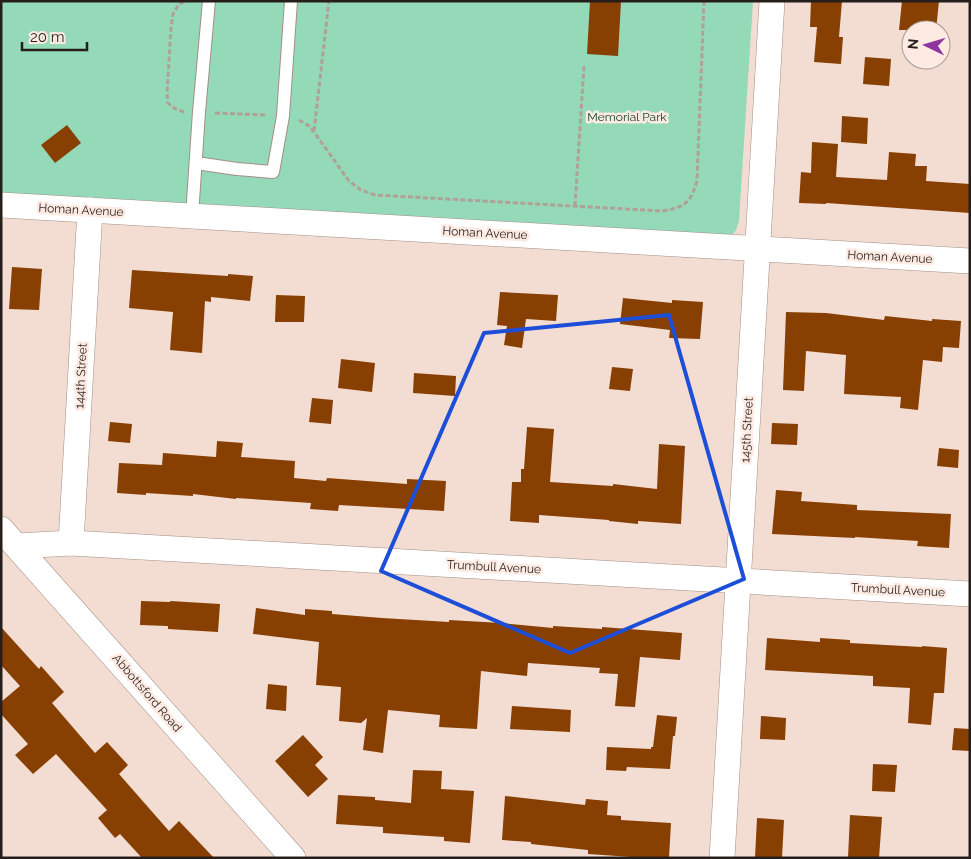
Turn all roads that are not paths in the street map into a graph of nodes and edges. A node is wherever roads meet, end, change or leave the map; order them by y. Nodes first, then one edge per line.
1 (209, 1) edge
2 (291, 1) edge
3 (772, 1) edge
4 (196, 163) junction
5 (1, 205) edge
6 (90, 210) junction
7 (192, 216) junction
8 (757, 249) junction
9 (970, 261) edge
10 (9, 538) edge
11 (71, 543) junction
12 (738, 581) junction
13 (970, 594) edge
14 (293, 858) edge
15 (722, 858) edge

1 - 4 lane
2 - 4 lane
3 - 8 street, 145th Street
4 - 7 lane
5 - 6 street, Homan Avenue
6 - 7 street, Homan Avenue
6 - 11 street, 144th Street
7 - 8 street, Homan Avenue
8 - 9 street, Homan Avenue
8 - 12 street, 145th Street
10 - 11 street, Trumbull Avenue
10 - 14 street, Abbottsford Road
11 - 12 street, Trumbull Avenue
12 - 13 street, Trumbull Avenue
12 - 15 street, 145th Street

